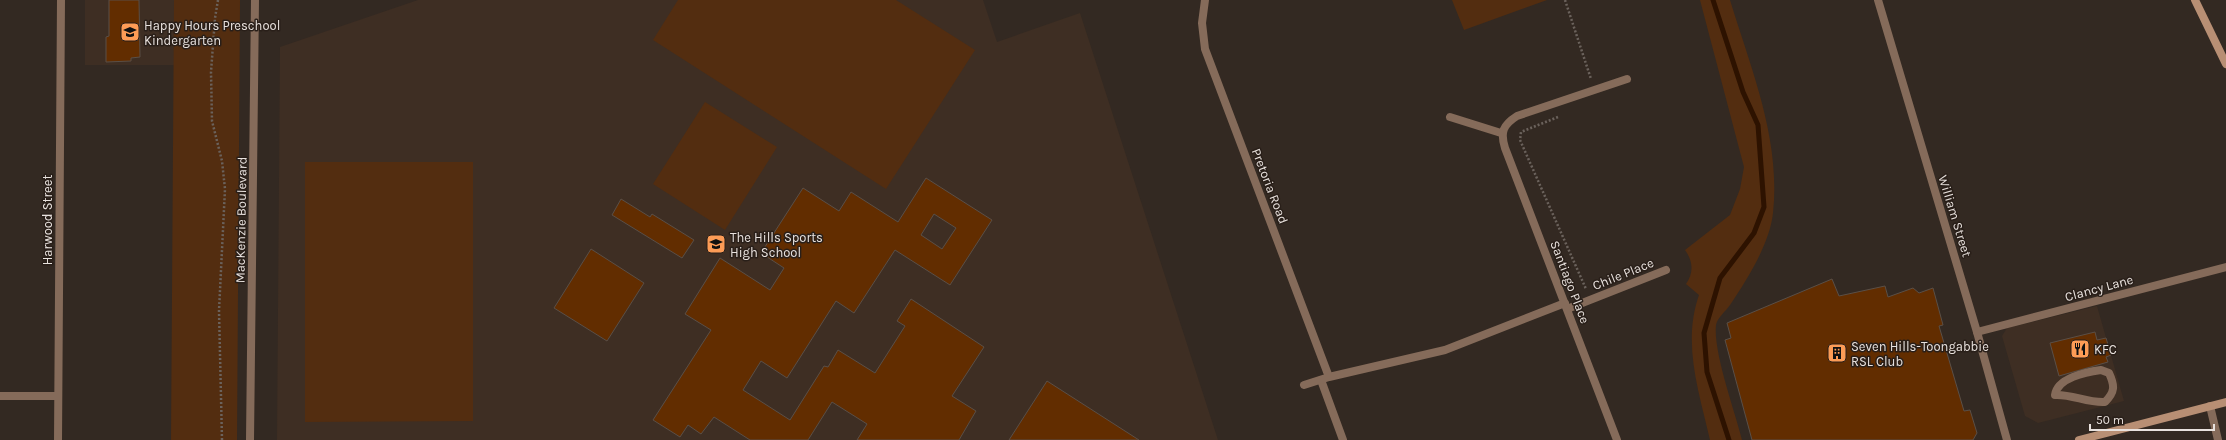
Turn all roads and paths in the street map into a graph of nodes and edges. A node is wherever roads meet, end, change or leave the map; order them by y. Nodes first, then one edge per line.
1 (61, 0) edge
2 (218, 0) edge
3 (255, 0) edge
4 (1205, 0) edge
5 (1565, 0) edge
6 (1878, 0) edge
7 (2195, 0) edge
8 (2226, 64) edge
9 (1627, 79) dead end
10 (1594, 90) junction
11 (1562, 115) dead end
12 (1450, 117) dead end
13 (1501, 132) junction
14 (2226, 267) edge
15 (1666, 270) dead end
16 (1591, 300) junction
17 (1566, 306) junction
18 (1977, 332) junction
19 (1325, 379) junction
20 (1304, 386) dead end
21 (2055, 395) joint
22 (0, 396) edge
23 (57, 396) junction
24 (2226, 402) edge
25 (2210, 406) junction
26 (58, 440) edge
27 (222, 440) edge
28 (250, 440) edge
29 (1343, 440) edge
30 (1617, 440) edge
31 (2007, 440) edge
32 (2079, 440) edge
33 (2218, 440) edge

1 - 23 street, Harwood Street
2 - 27 path
3 - 28 street, MacKenzie Boulevard
4 - 19 street, Pretoria Road
5 - 10 path
6 - 18 street, William Street
7 - 8 main road
9 - 10 street
10 - 13 street
11 - 16 path
12 - 13 street
13 - 17 street, Santiago Place
14 - 18 street, Clancy Lane
15 - 16 street, Chile Place
16 - 17 street, Chile Place
17 - 19 street
17 - 30 street, Santiago Place
18 - 31 street, William Street
19 - 20 street
19 - 29 street, Pretoria Road
21 - 21 street
22 - 23 street
23 - 26 street, Harwood Street
24 - 25 main road
25 - 32 main road
25 - 33 street

